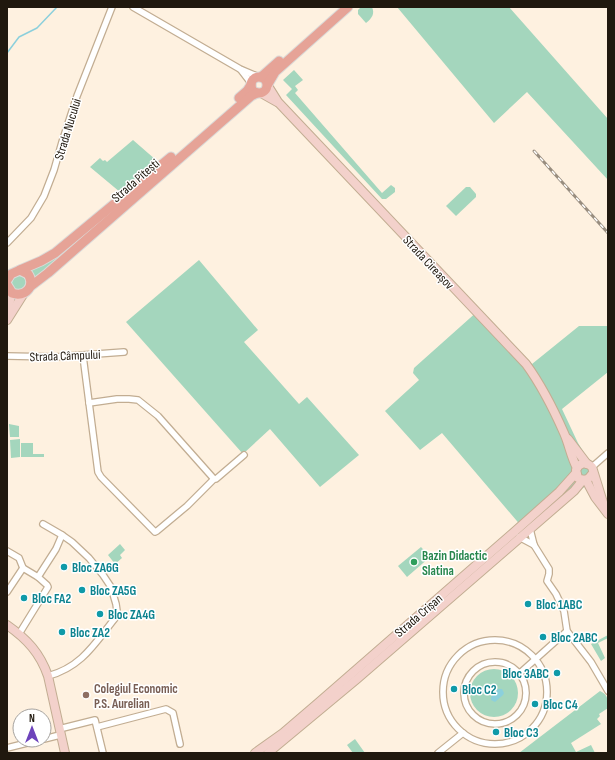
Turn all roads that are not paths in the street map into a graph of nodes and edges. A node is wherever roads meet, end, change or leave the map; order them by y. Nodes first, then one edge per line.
1 (112, 7) edge
2 (133, 7) edge
3 (340, 7) edge
4 (348, 7) edge
5 (240, 69) junction
6 (251, 84) junction
7 (262, 85) junction
8 (170, 162) junction
9 (7, 243) edge
10 (20, 270) junction
11 (8, 282) edge
12 (27, 290) junction
13 (8, 306) edge
14 (7, 320) edge
15 (124, 352) dead end
16 (7, 356) edge
17 (83, 356) junction
18 (89, 403) junction
19 (564, 434) junction
20 (608, 453) edge
21 (244, 455) dead end
22 (590, 468) junction
23 (577, 470) junction
24 (214, 479) junction
25 (585, 480) junction
26 (607, 512) edge
27 (43, 524) dead end
28 (530, 529) junction
29 (62, 535) junction
30 (516, 535) junction
31 (534, 545) junction
32 (7, 551) edge
33 (23, 568) junction
34 (38, 577) junction
35 (7, 592) edge
36 (7, 625) edge
37 (567, 631) junction
38 (19, 634) junction
39 (536, 659) junction
40 (520, 674) junction
41 (48, 676) junction
42 (608, 691) edge
43 (97, 727) junction
44 (60, 732) junction
45 (463, 733) junction
46 (52, 736) edge
47 (180, 744) dead end
48 (262, 752) edge
49 (65, 753) edge
50 (103, 753) edge
51 (438, 753) edge

1 - 9 street, Strada Nucului
2 - 5 street
3 - 7 main road, Strada Pitești
4 - 7 main road, Strada Pitești
5 - 6 street
5 - 7 street
6 - 7 main road, Strada Pitești
6 - 8 main road, Strada Pitești
7 - 8 main road, Strada Pitești
7 - 19 main road, Strada Cireașov
8 - 10 main road, Strada Pitești
8 - 12 main road, Strada Pitești
10 - 11 main road
10 - 12 main road
11 - 12 main road
11 - 13 main road
12 - 14 main road
15 - 17 street, Strada Câmpului
16 - 17 street, Strada Câmpului
17 - 18 street
18 - 24 street
18 - 24 street
19 - 22 main road, Strada Cireașov
19 - 23 main road, Strada Cireașov
20 - 22 street
21 - 24 street
22 - 23 main road
22 - 25 main road
22 - 26 main road, Strada Cireașov
23 - 25 main road
23 - 30 main road, Strada Crișan
25 - 26 main road, Strada Cireașov
25 - 28 main road, Strada Crișan
27 - 29 street
28 - 30 main road, Strada Crișan
28 - 31 street
29 - 34 street
29 - 41 street
30 - 31 street
30 - 48 main road, Strada Crișan
31 - 37 street
32 - 33 street
33 - 34 street
33 - 35 street
34 - 38 street
36 - 38 main road
37 - 39 street
37 - 42 street
38 - 41 main road
39 - 40 street
39 - 45 street
39 - 45 street
40 - 40 street
41 - 44 main road
43 - 44 street
43 - 47 street
43 - 50 street
44 - 46 street
44 - 49 main road
45 - 51 street

